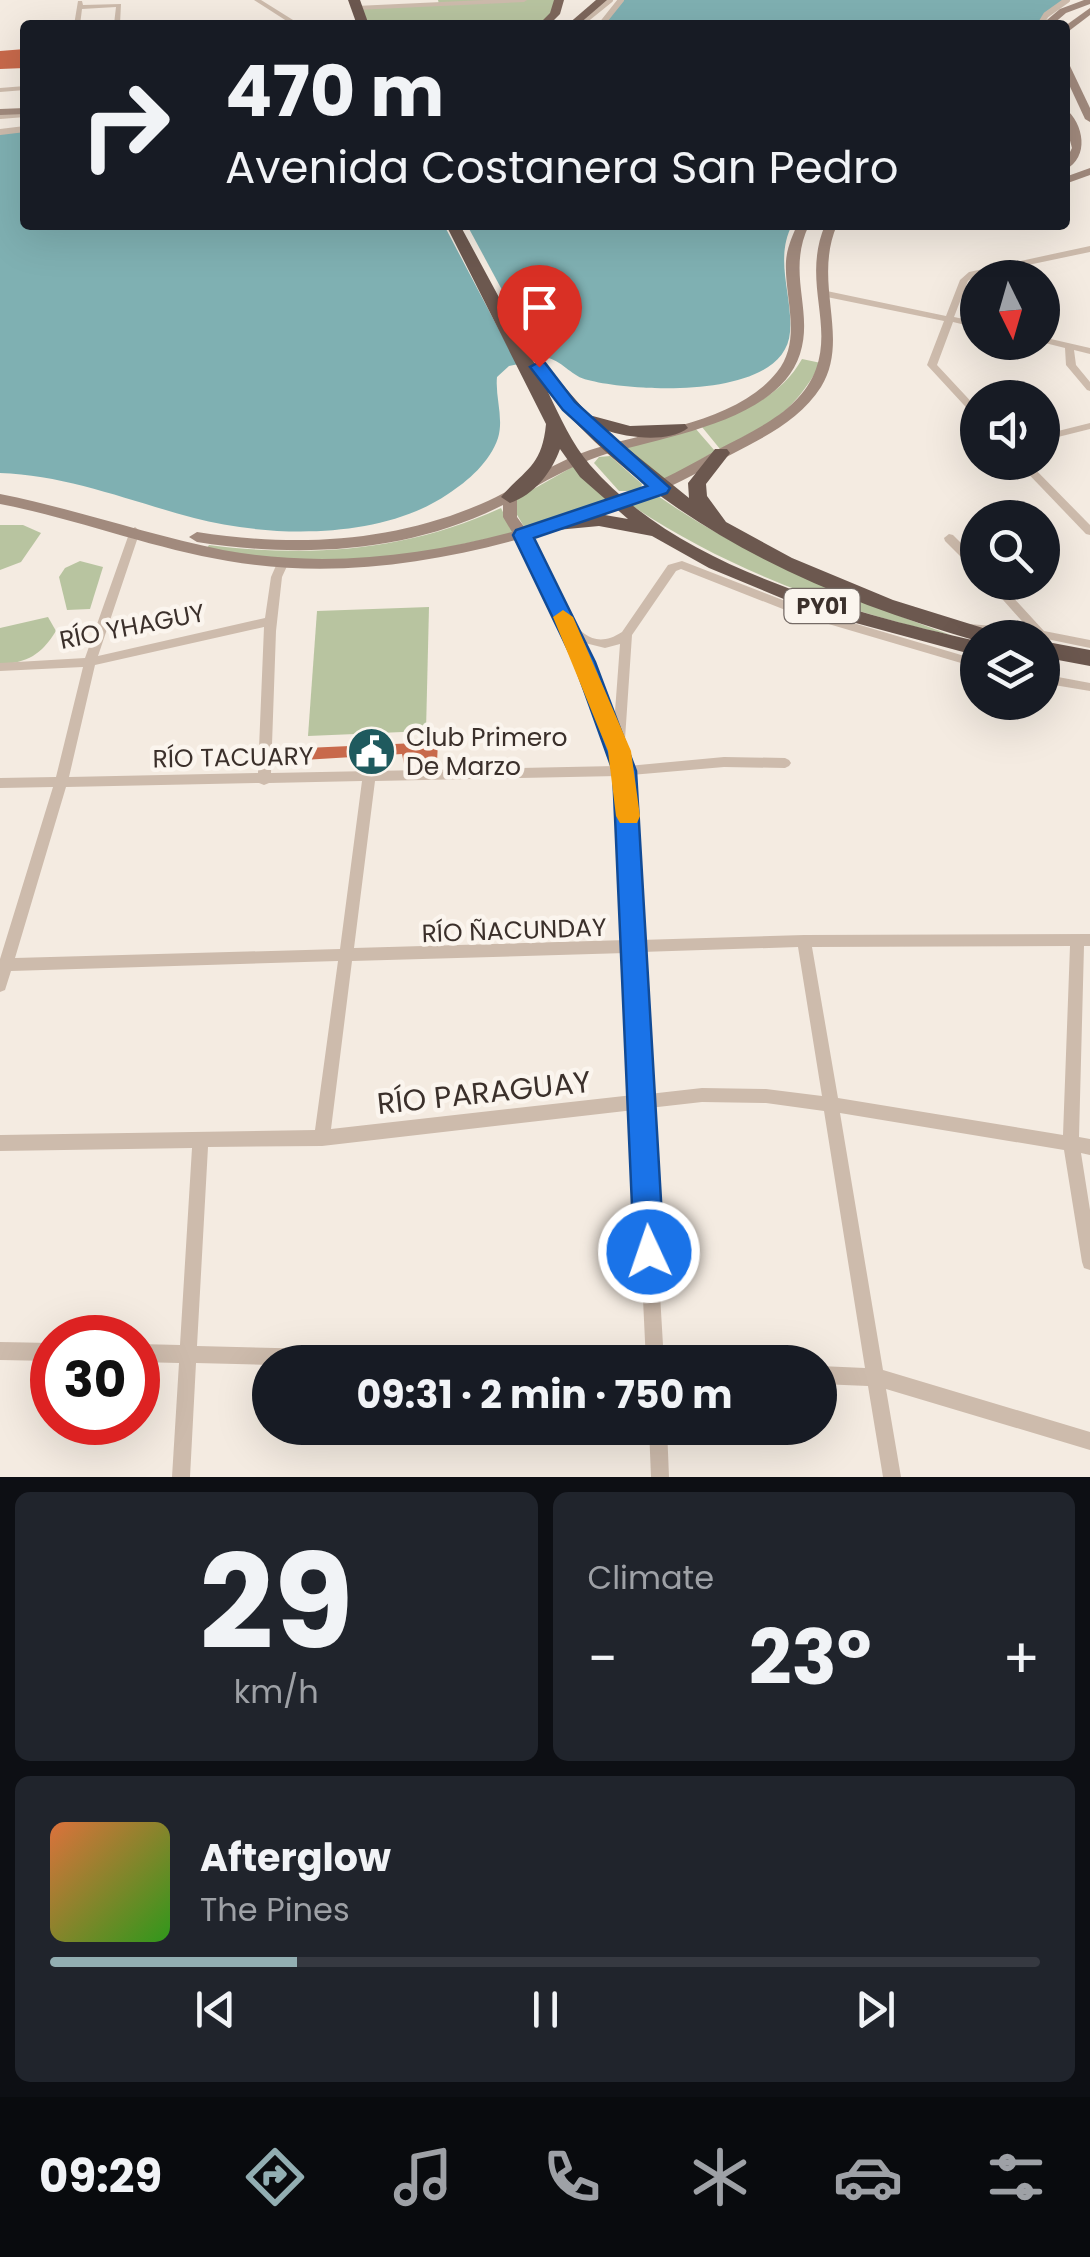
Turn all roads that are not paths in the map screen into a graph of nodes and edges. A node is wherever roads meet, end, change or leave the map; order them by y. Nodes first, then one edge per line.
1 (256, 0) edge
2 (524, 0) edge
3 (602, 0) edge
4 (610, 0) edge
5 (621, 0) edge
6 (1068, 0) edge
7 (1088, 0) edge
8 (488, 1) edge
9 (80, 4) edge
10 (355, 4) edge
11 (1090, 11) edge
12 (117, 20) edge
13 (290, 20) edge
14 (578, 20) edge
15 (585, 20) edge
16 (605, 20) edge
17 (1044, 20) edge
18 (1050, 20) edge
19 (1070, 27) edge
20 (1070, 77) edge
21 (1090, 119) edge
22 (1070, 124) edge
23 (1070, 132) edge
24 (1070, 158) edge
25 (1070, 161) edge
26 (459, 230) edge
27 (801, 230) edge
28 (829, 230) edge
29 (1090, 249) edge
30 (822, 293) junction
31 (948, 318) junction
32 (960, 321) edge
33 (1060, 344) edge
34 (1069, 346) junction
35 (1090, 351) edge
36 (534, 368) junction
37 (1090, 388) edge
38 (960, 396) edge
39 (569, 406) junction
40 (555, 421) junction
41 (1090, 426) edge
42 (679, 428) junction
43 (1060, 434) edge
44 (614, 448) junction
45 (721, 453) junction
46 (585, 457) junction
47 (1040, 480) edge
48 (0, 491) edge
49 (651, 492) junction
50 (510, 496) junction
51 (0, 499) edge
52 (622, 502) junction
53 (543, 528) junction
54 (1090, 531) edge
55 (135, 532) junction
56 (522, 535) junction
57 (949, 538) dead end
58 (677, 541) junction
59 (960, 549) edge
60 (282, 564) junction
61 (849, 588) junction
62 (1007, 600) edge
63 (1023, 620) edge
64 (272, 622) junction
65 (956, 628) junction
66 (569, 629) junction
67 (960, 629) edge
68 (960, 629) edge
69 (626, 634) junction
70 (1060, 643) edge
71 (960, 644) edge
72 (1090, 644) edge
73 (1060, 648) edge
74 (1090, 658) edge
75 (960, 659) edge
76 (90, 662) junction
77 (1060, 664) edge
78 (0, 667) edge
79 (1090, 670) edge
80 (1060, 681) edge
81 (1090, 687) edge
82 (619, 751) junction
83 (785, 763) dead end
84 (624, 771) junction
85 (369, 778) junction
86 (264, 780) junction
87 (62, 782) junction
88 (0, 783) edge
89 (1084, 939) edge
90 (804, 942) junction
91 (635, 949) junction
92 (343, 958) junction
93 (3, 965) edge
94 (0, 984) edge
95 (641, 1104) junction
96 (830, 1104) junction
97 (322, 1138) junction
98 (200, 1142) junction
99 (0, 1143) edge
100 (1071, 1143) junction
101 (1090, 1148) edge
102 (1090, 1262) edge
103 (654, 1345) edge
104 (0, 1352) edge
105 (30, 1352) edge
106 (160, 1353) edge
107 (190, 1354) junction
108 (252, 1356) edge
109 (837, 1376) edge
110 (876, 1378) junction
111 (1090, 1441) edge
112 (659, 1445) edge
113 (182, 1477) edge
114 (660, 1477) edge
115 (892, 1477) edge

1 - 13 street
2 - 8 street
3 - 14 main road
4 - 15 street
5 - 16 street
6 - 17 street
7 - 18 main road
8 - 10 street
9 - 12 street
11 - 19 main road
20 - 21 main road
22 - 25 main road
23 - 24 street
26 - 36 highway, PY01
27 - 42 main road
28 - 30 main road
29 - 31 street
30 - 31 street
30 - 45 main road
31 - 32 street
31 - 38 street
33 - 34 street
34 - 35 street
34 - 37 street
36 - 39 highway, PY01
36 - 40 highway, PY01
39 - 42 highway
39 - 44 highway, PY01
40 - 46 highway, PY01
40 - 50 highway
41 - 43 street
42 - 44 main road
44 - 46 main road
44 - 49 highway, PY01
45 - 49 main road
45 - 61 highway
46 - 50 main road
46 - 52 highway, PY01
47 - 54 street
48 - 50 main road
49 - 52 main road
49 - 61 highway, PY01
50 - 56 main road
51 - 55 main road
52 - 53 main road
52 - 58 highway, PY01
53 - 56 main road
53 - 58 highway
55 - 60 main road
55 - 76 street
56 - 60 main road
56 - 66 street
57 - 59 street
58 - 71 highway, PY01
60 - 64 street
61 - 65 highway, PY01
62 - 63 street
64 - 76 street, RÍO YHAGUY
64 - 86 street
65 - 67 street
65 - 68 highway, PY01
66 - 69 street
66 - 82 street
69 - 75 street
69 - 82 street
70 - 72 street
73 - 74 highway
76 - 78 street, RÍO YHAGUY
76 - 87 street
77 - 79 highway
80 - 81 street
82 - 84 street
83 - 84 street, RÍO TACUARY
84 - 85 street, RÍO TACUARY
84 - 91 street
85 - 86 street, RÍO TACUARY
85 - 92 street
86 - 87 street, RÍO TACUARY
87 - 88 street, RÍO TACUARY
87 - 93 street
89 - 90 street, RÍO ÑACUNDAY
89 - 100 street
90 - 91 street, RÍO ÑACUNDAY
90 - 96 street
91 - 92 street, RÍO ÑACUNDAY
91 - 95 street
92 - 93 street, RÍO ÑACUNDAY
92 - 97 street
93 - 94 street
95 - 96 street, RÍO PARAGUAY
95 - 97 street, RÍO PARAGUAY
95 - 103 street
96 - 100 street, RÍO PARAGUAY
96 - 110 street
97 - 98 street, RÍO PARAGUAY
98 - 99 street, RÍO PARAGUAY
98 - 107 street
100 - 101 street, RÍO PARAGUAY
100 - 102 street
104 - 105 street
106 - 107 street
107 - 108 street
107 - 113 street
109 - 110 street
110 - 111 street
110 - 115 street
112 - 114 street

